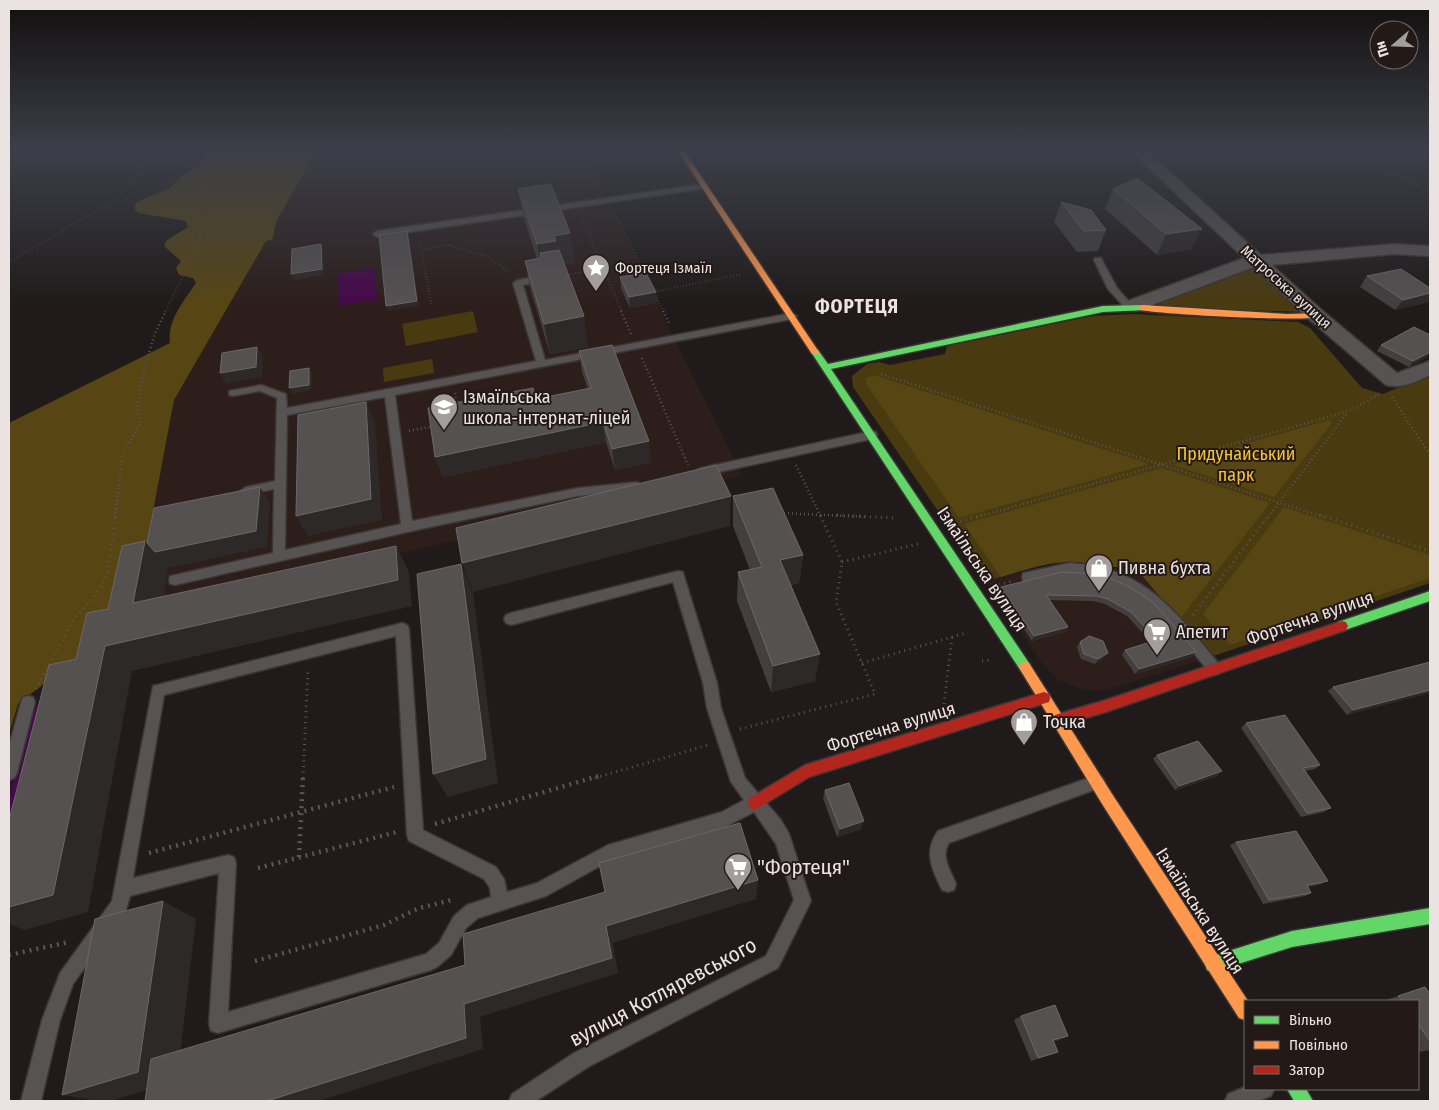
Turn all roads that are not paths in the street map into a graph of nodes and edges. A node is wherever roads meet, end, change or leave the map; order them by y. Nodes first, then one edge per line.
1 (590, 203) edge
2 (715, 203) edge
3 (1194, 203) edge
4 (377, 234) edge
5 (1430, 251) edge
6 (1098, 260) dead end
7 (1257, 261) junction
8 (563, 275) edge
9 (1129, 307) junction
10 (792, 316) junction
11 (1317, 316) junction
12 (542, 365) junction
13 (827, 367) junction
14 (1430, 367) edge
15 (233, 393) dead end
16 (390, 393) junction
17 (281, 413) junction
18 (872, 436) junction
19 (692, 474) edge
20 (650, 483) edge
21 (280, 484) junction
22 (234, 493) edge
23 (407, 527) junction
24 (279, 556) junction
25 (1028, 577) dead end
26 (175, 580) dead end
27 (1430, 596) edge
28 (511, 619) dead end
29 (1215, 669) junction
30 (1044, 698) junction
31 (28, 702) road end
32 (1058, 720) junction
33 (9, 773) edge
34 (1097, 782) junction
35 (755, 803) junction
36 (948, 884) dead end
37 (123, 890) junction
38 (500, 902) junction
39 (1430, 916) edge
40 (1213, 964) junction
41 (1244, 1010) edge
42 (1262, 1090) edge
43 (1297, 1090) edge
44 (32, 1101) edge
45 (519, 1101) edge
46 (1235, 1101) edge
47 (1304, 1101) edge

1 - 4 lane
2 - 10 street, Ізмаїльська вулиця
3 - 7 street, Матроська вулиця
5 - 7 street
6 - 9 lane
7 - 9 street
7 - 11 street, Матроська вулиця
8 - 12 lane
9 - 11 street
9 - 13 street
10 - 12 lane
10 - 13 street, Ізмаїльська вулиця
11 - 14 street, Матроська вулиця
12 - 16 lane
13 - 18 street, Ізмаїльська вулиця
15 - 17 lane
16 - 17 lane
16 - 23 lane
17 - 21 lane
18 - 19 lane
18 - 30 street, Ізмаїльська вулиця
20 - 23 lane
21 - 22 lane
21 - 24 lane
23 - 24 lane
24 - 26 lane
25 - 29 lane
27 - 29 street, Фортечна вулиця
28 - 35 lane
29 - 32 street, Фортечна вулиця
30 - 32 street, Ізмаїльська вулиця
30 - 35 street, Фортечна вулиця
31 - 33 lane
32 - 34 street, Ізмаїльська вулиця
34 - 36 lane
34 - 40 street, Ізмаїльська вулиця
35 - 38 lane
35 - 45 lane, вулиця Котляревського
37 - 38 lane
37 - 38 lane
37 - 44 lane
39 - 40 street
40 - 41 street, Ізмаїльська вулиця
42 - 46 lane
43 - 47 street

